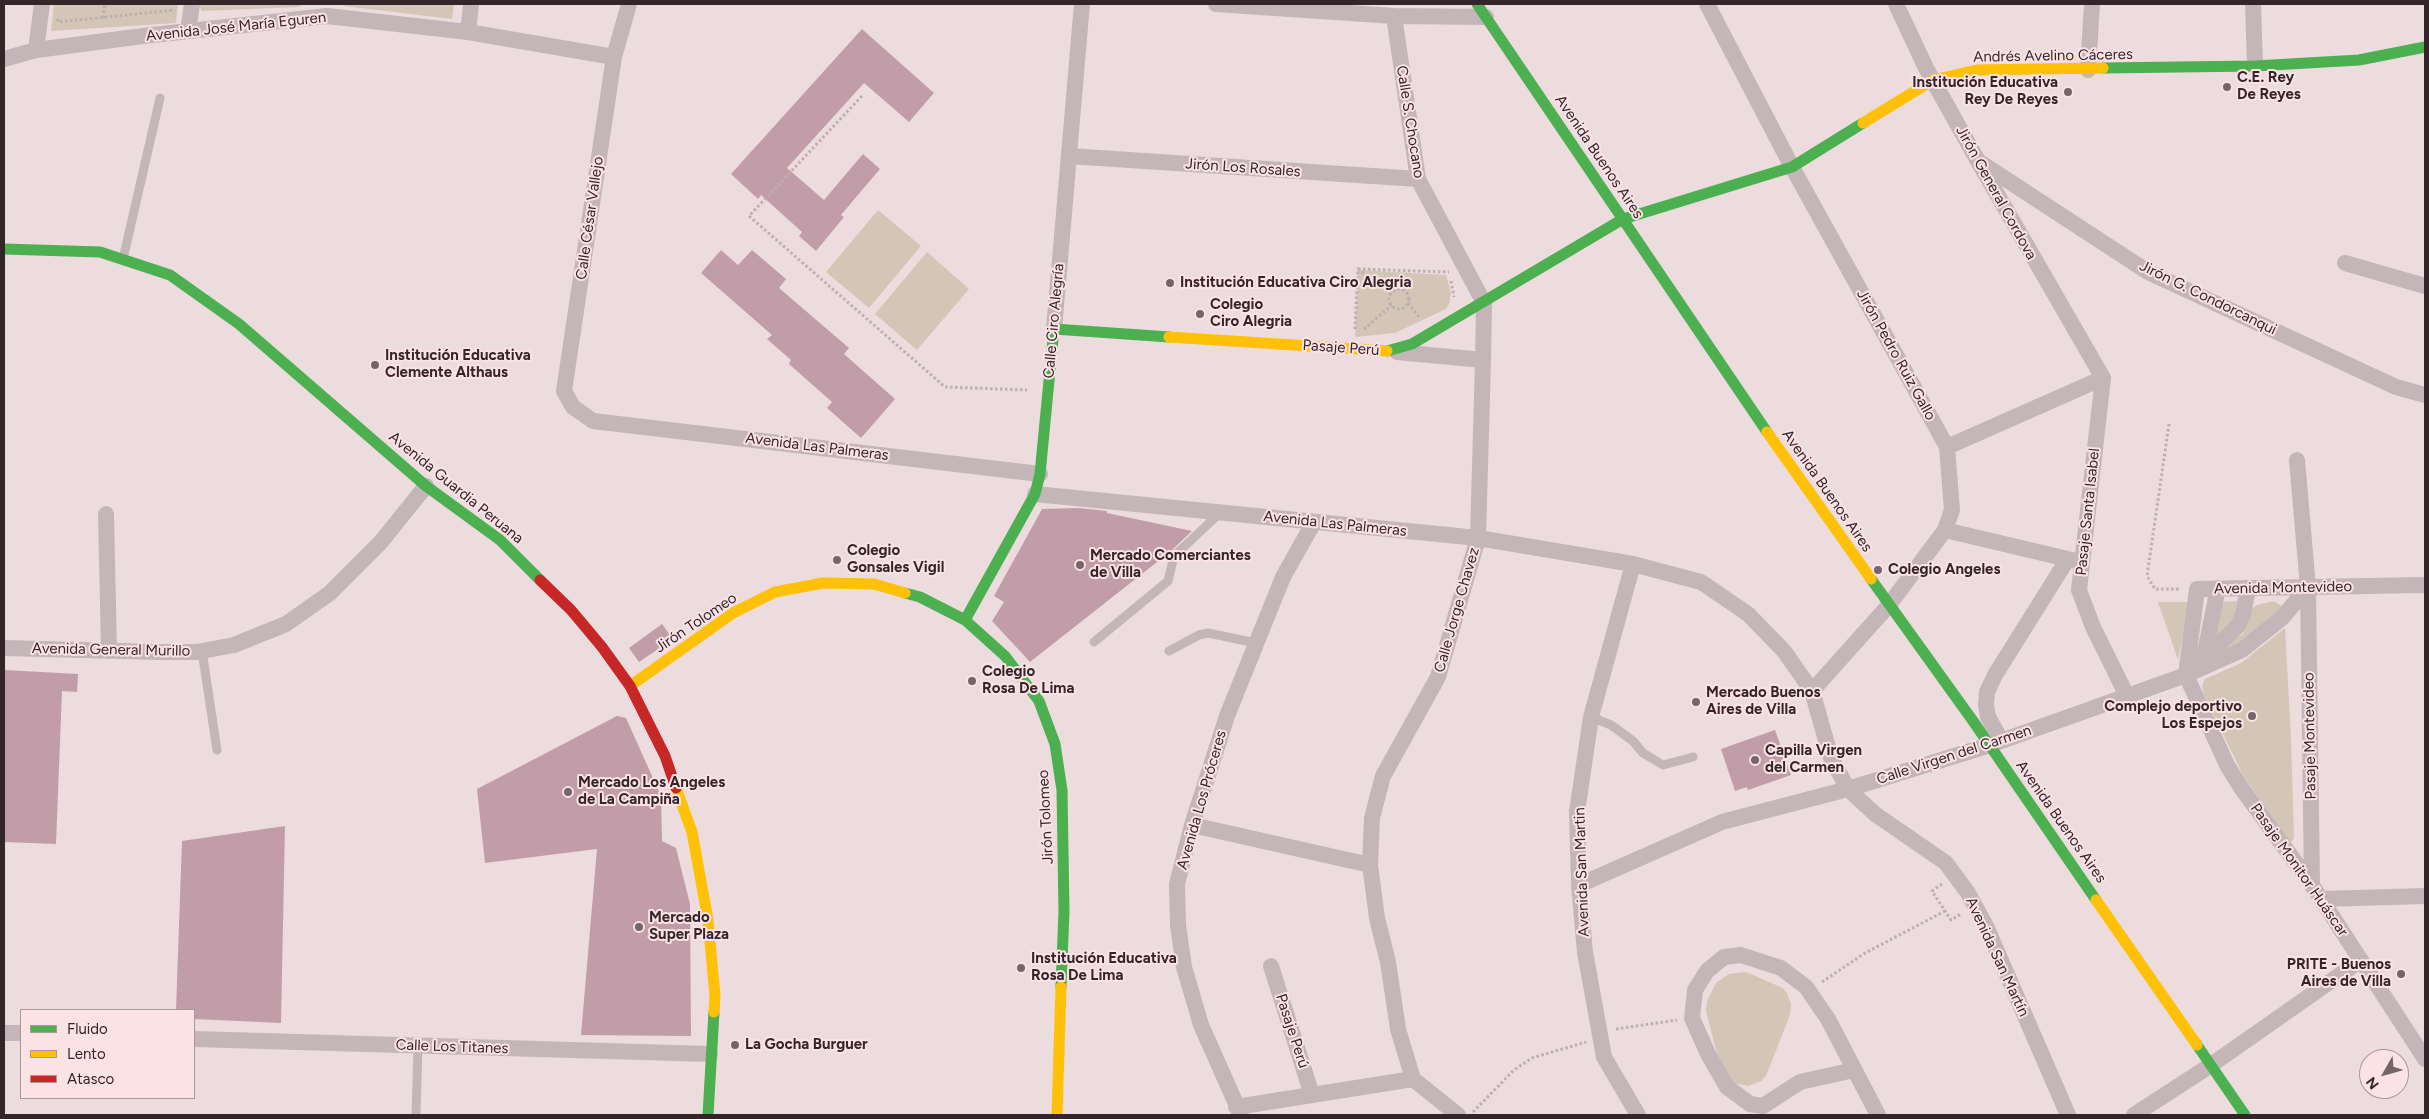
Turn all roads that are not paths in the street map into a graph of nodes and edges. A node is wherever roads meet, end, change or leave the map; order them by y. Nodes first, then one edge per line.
1 (42, 4) edge
2 (192, 4) edge
3 (471, 4) edge
4 (629, 4) edge
5 (1082, 4) edge
6 (1216, 4) edge
7 (1707, 4) edge
8 (1896, 4) edge
9 (2092, 4) edge
10 (2253, 4) edge
11 (328, 10) edge
12 (1481, 10) edge
13 (1394, 16) junction
14 (188, 31) junction
15 (468, 32) junction
16 (4, 47) edge
17 (2425, 47) edge
18 (36, 50) junction
19 (614, 57) junction
20 (4, 59) edge
21 (2255, 66) junction
22 (2088, 70) junction
23 (1933, 80) junction
24 (160, 98) dead end
25 (1069, 156) junction
26 (1978, 161) junction
27 (1792, 167) junction
28 (1418, 180) junction
29 (1623, 219) junction
30 (4, 249) edge
31 (123, 259) junction
32 (2345, 263) dead end
33 (2425, 286) edge
34 (1484, 303) junction
35 (1054, 329) junction
36 (1387, 351) junction
37 (1483, 360) junction
38 (2103, 378) junction
39 (2425, 395) edge
40 (593, 420) joint
41 (1947, 447) junction
42 (2297, 460) dead end
43 (1040, 474) junction
44 (426, 486) junction
45 (1035, 494) junction
46 (1220, 513) junction
47 (106, 514) dead end
48 (1314, 522) junction
49 (1945, 530) junction
50 (1478, 538) junction
51 (2075, 561) junction
52 (1634, 564) junction
53 (2425, 585) edge
54 (2308, 587) junction
55 (2218, 588) junction
56 (2248, 588) junction
57 (1889, 605) junction
58 (965, 620) junction
59 (1094, 642) dead end
60 (1256, 644) junction
61 (4, 648) edge
62 (109, 650) junction
63 (202, 651) junction
64 (1169, 651) dead end
65 (2205, 652) junction
66 (2186, 675) junction
67 (630, 686) junction
68 (1812, 691) junction
69 (2127, 696) junction
70 (1591, 718) junction
71 (1996, 742) junction
72 (217, 750) dead end
73 (1693, 757) dead end
74 (1848, 789) junction
75 (1192, 825) junction
76 (1370, 865) junction
77 (1579, 885) junction
78 (2316, 892) junction
79 (2425, 896) edge
80 (2361, 960) junction
81 (1271, 966) dead end
82 (4, 1033) edge
83 (20, 1033) edge
84 (195, 1038) edge
85 (418, 1046) junction
86 (710, 1054) junction
87 (2425, 1059) edge
88 (2211, 1065) junction
89 (1854, 1070) junction
90 (1413, 1079) junction
91 (1312, 1095) junction
92 (1238, 1111) edge
93 (1764, 1111) edge
94 (416, 1115) edge
95 (708, 1115) edge
96 (1057, 1115) edge
97 (1458, 1115) edge
98 (1638, 1115) edge
99 (1878, 1115) edge
100 (2068, 1115) edge
101 (2134, 1115) edge
102 (2245, 1115) edge

1 - 18 street
2 - 14 street
3 - 15 street
4 - 19 street, Calle César Vallejo
5 - 25 street, Calle Ciro Alegría
6 - 13 street
7 - 27 street, Jirón Pedro Ruiz Gallo
8 - 23 street, Jirón General Cordova
9 - 22 street
10 - 21 street
11 - 14 street, Avenida José María Eguren
11 - 15 street, Avenida José María Eguren
12 - 13 street
12 - 29 street, Avenida Buenos Aires
13 - 28 street, Calle S. Chocano
14 - 18 street, Avenida José María Eguren
15 - 19 street, Avenida José María Eguren
16 - 18 street, Avenida José María Eguren
17 - 21 street, Andrés Avelino Cáceres
18 - 20 street, Avenida José María Eguren
19 - 40 street, Calle César Vallejo
21 - 22 street, Andrés Avelino Cáceres
22 - 23 street, Andrés Avelino Cáceres
23 - 26 street, Jirón General Cordova
23 - 27 street, Andrés Avelino Cáceres
24 - 31 lane
25 - 28 street, Jirón Los Rosales
25 - 35 street, Calle Ciro Alegría
26 - 38 street, Jirón General Cordova
26 - 39 street, Jirón G. Condorcanqui
27 - 29 street, Andrés Avelino Cáceres
27 - 41 street, Jirón Pedro Ruiz Gallo
28 - 34 street, Calle S. Chocano
29 - 34 street, Pasaje Perú
29 - 57 street, Avenida Buenos Aires
30 - 31 street, Avenida Guardia Peruana
31 - 44 street, Avenida Guardia Peruana
32 - 33 street
34 - 36 street, Pasaje Perú
34 - 37 street, Calle Jorge Chavez
35 - 36 street, Pasaje Perú
35 - 43 street, Calle Ciro Alegría
36 - 37 street
37 - 50 street, Calle Jorge Chavez
38 - 41 street
38 - 51 street, Pasaje Santa Isabel
40 - 43 street, Avenida Las Palmeras
41 - 49 street, Jirón Pedro Ruiz Gallo
42 - 54 street, Pasaje Montevideo
43 - 45 street, Calle Ciro Alegría
44 - 63 street, Avenida General Murillo
44 - 67 street, Avenida Guardia Peruana
45 - 46 street, Avenida Las Palmeras
45 - 58 street, Calle Ciro Alegría
46 - 48 street, Avenida Las Palmeras
46 - 59 lane
47 - 62 street
48 - 50 street, Avenida Las Palmeras
48 - 60 street, Avenida Los Próceres
49 - 51 street
49 - 57 street, Jirón Pedro Ruiz Gallo
50 - 52 street, Avenida Las Palmeras
50 - 76 street, Calle Jorge Chavez
51 - 69 street, Pasaje Santa Isabel
51 - 71 street
52 - 68 street, Avenida San Martín
52 - 70 street, Avenida San Martin
53 - 54 street, Avenida Montevideo
54 - 56 street, Avenida Montevideo
54 - 66 street, Calle Virgen del Carmen
54 - 78 street, Pasaje Montevideo
55 - 56 street, Avenida Montevideo
55 - 65 street
55 - 66 street, Avenida Montevideo
56 - 65 street
57 - 68 street, Jirón Pedro Ruiz Gallo
57 - 71 street, Avenida Buenos Aires
58 - 67 street, Jirón Tolomeo
58 - 96 street, Jirón Tolomeo
60 - 64 lane
60 - 75 street, Avenida Los Próceres
61 - 62 street, Avenida General Murillo
62 - 63 street, Avenida General Murillo
63 - 72 lane
65 - 66 street
66 - 69 street, Calle Virgen del Carmen
66 - 78 street, Pasaje Monitor Huáscar
67 - 86 street, Avenida Guardia Peruana
68 - 74 street, Avenida San Martín
69 - 71 street, Calle Virgen del Carmen
70 - 73 lane
70 - 77 street, Avenida San Martin
71 - 74 street, Calle Virgen del Carmen
71 - 88 street, Avenida Buenos Aires
74 - 77 street, Calle Virgen del Carmen
74 - 100 street, Avenida San Martín
75 - 76 street
75 - 92 street, Avenida Los Próceres
76 - 90 street, Calle Jorge Chavez
77 - 98 street, Avenida San Martin
78 - 79 street
78 - 80 street, Pasaje Monitor Huáscar
80 - 87 street, Pasaje Monitor Huáscar
80 - 88 street
81 - 91 street, Pasaje Perú
82 - 83 street
84 - 85 street, Calle Los Titanes
85 - 86 street, Calle Los Titanes
85 - 94 lane
86 - 95 street, Avenida Guardia Peruana
88 - 101 street
88 - 102 street, Avenida Buenos Aires
89 - 93 street
89 - 93 street
89 - 99 street
90 - 91 street
90 - 97 street
91 - 92 street

